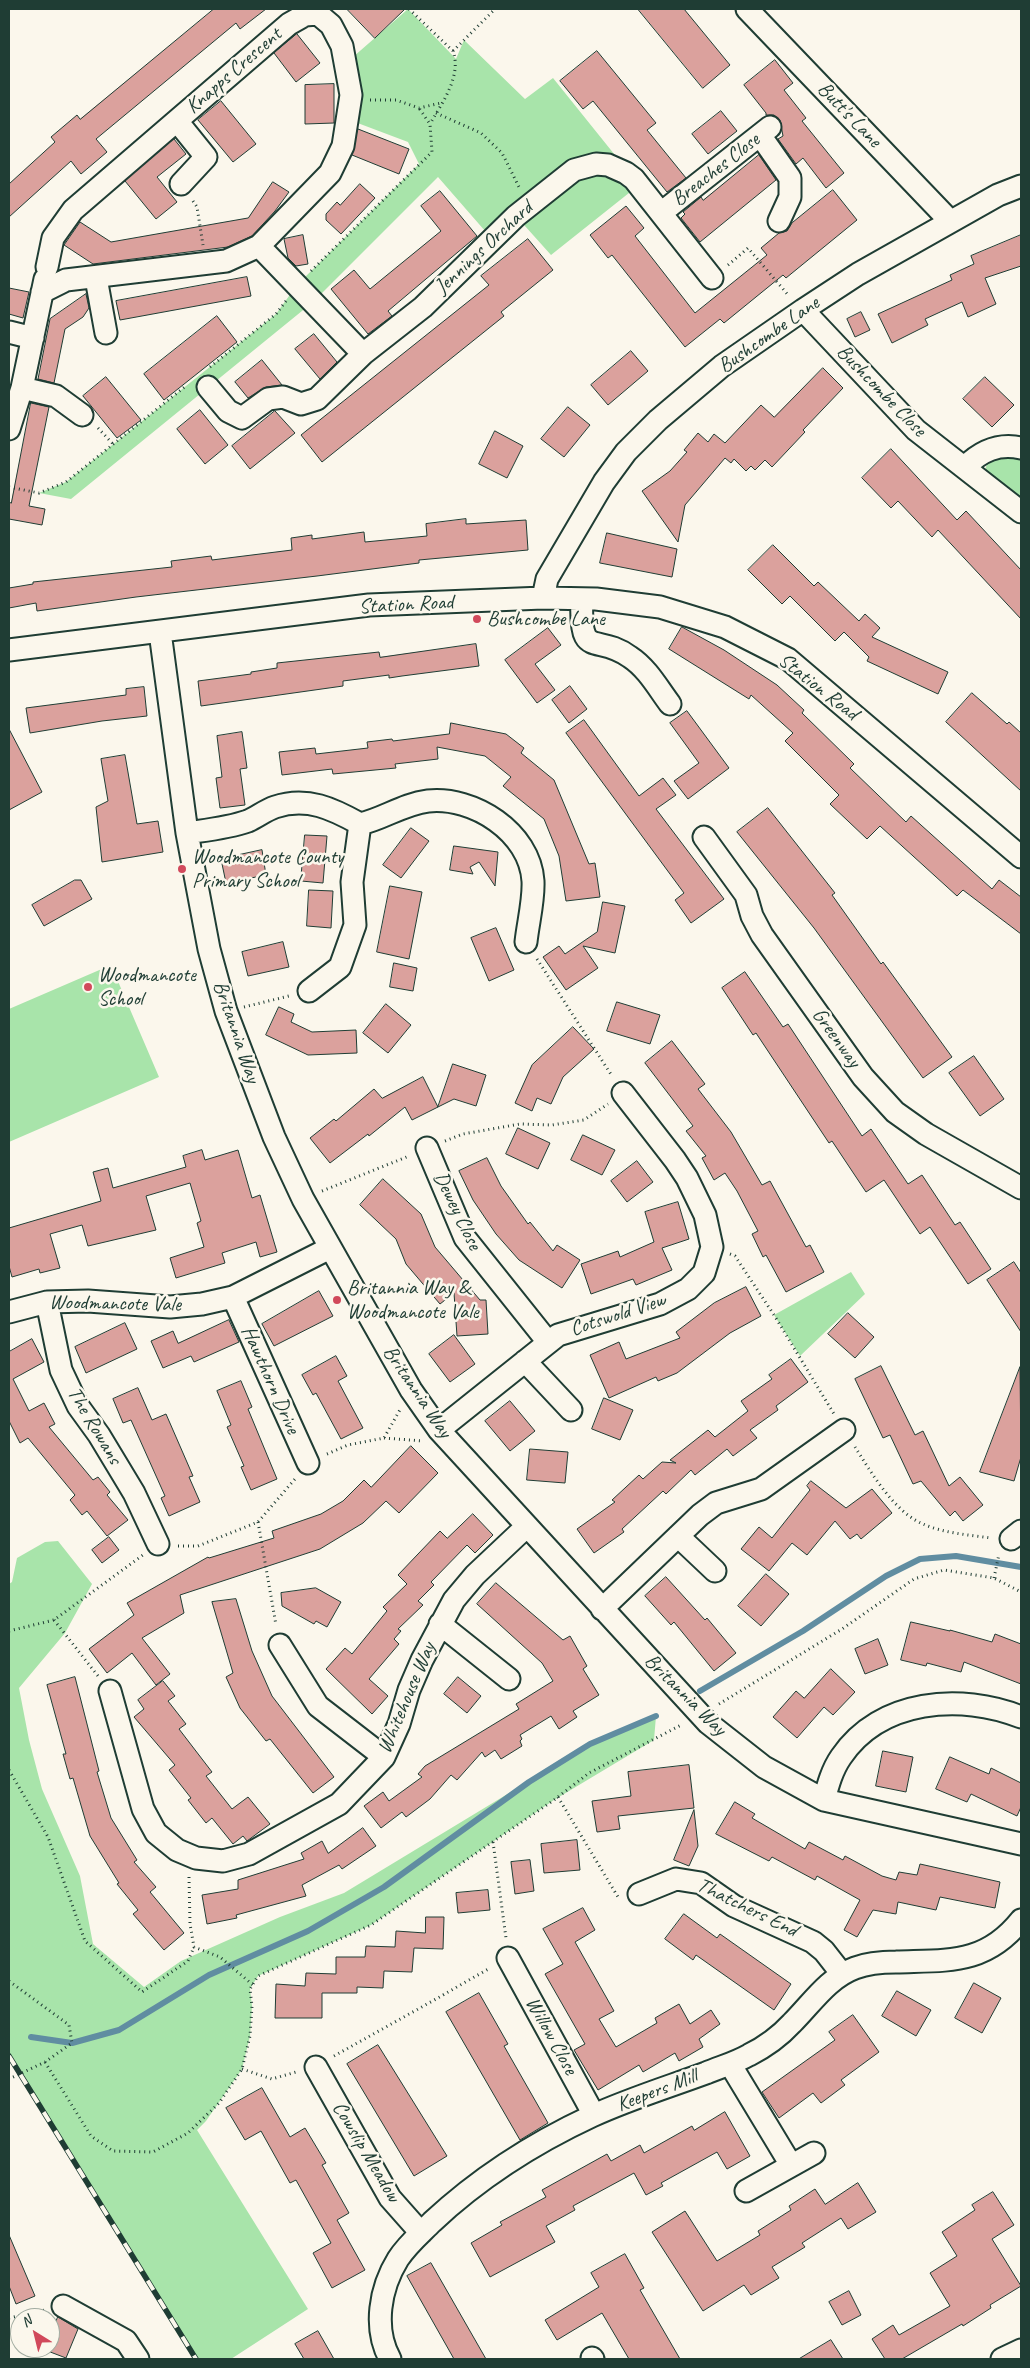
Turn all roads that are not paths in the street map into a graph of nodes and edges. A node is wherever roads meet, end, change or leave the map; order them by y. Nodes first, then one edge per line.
1 (747, 9) edge
2 (177, 121) junction
3 (181, 184) road end
4 (1021, 186) edge
5 (661, 213) junction
6 (779, 221) dead end
7 (950, 221) junction
8 (259, 246) junction
9 (47, 267) junction
10 (96, 278) junction
11 (712, 278) road end
12 (66, 280) junction
13 (42, 292) junction
14 (796, 304) junction
15 (9, 332) edge
16 (106, 333) dead end
17 (33, 338) junction
18 (363, 354) junction
19 (202, 380) road end
20 (22, 388) junction
21 (82, 415) dead end
22 (9, 429) edge
23 (1021, 448) edge
24 (965, 467) junction
25 (1021, 512) edge
26 (543, 598) junction
27 (582, 599) junction
28 (160, 632) junction
29 (9, 650) edge
30 (670, 704) dead end
31 (360, 824) junction
32 (187, 833) junction
33 (704, 837) dead end
34 (1021, 857) edge
35 (526, 942) road end
36 (309, 991) road end
37 (623, 1093) road end
38 (428, 1148) road end
39 (1021, 1188) edge
40 (330, 1248) junction
41 (233, 1297) junction
42 (46, 1302) junction
43 (9, 1312) edge
44 (548, 1342) junction
45 (526, 1361) junction
46 (571, 1410) dead end
47 (439, 1430) junction
48 (844, 1430) road end
49 (308, 1463) road end
50 (528, 1526) junction
51 (678, 1536) junction
52 (158, 1544) road end
53 (715, 1571) dead end
54 (602, 1609) junction
55 (440, 1624) junction
56 (280, 1645) road end
57 (509, 1679) dead end
58 (110, 1691) road end
59 (1021, 1717) edge
60 (384, 1757) junction
61 (824, 1800) junction
62 (1021, 1844) edge
63 (639, 1894) road end
64 (1021, 1920) edge
65 (508, 1958) road end
66 (842, 1974) junction
67 (730, 2064) junction
68 (316, 2067) road end
69 (594, 2115) junction
70 (814, 2153) dead end
71 (791, 2165) junction
72 (746, 2191) dead end
73 (421, 2233) junction
74 (62, 2306) road end
75 (1021, 2350) edge
76 (138, 2359) edge
77 (390, 2359) edge
78 (1002, 2359) edge

1 - 7 street, Butt's Lane
2 - 3 street
2 - 8 street, Knapps Crescent
2 - 9 street, Knapps Crescent
4 - 7 street, Bushcombe Lane
5 - 6 street, Breaches Close
5 - 11 street, Jennings Orchard
5 - 18 street, Jennings Orchard
7 - 14 street, Bushcombe Lane
8 - 10 street, Knapps Crescent
8 - 18 street
9 - 12 street
9 - 13 street, Knapps Crescent
10 - 12 street, Knapps Crescent
10 - 16 street
12 - 13 street, Knapps Crescent
13 - 17 street
14 - 24 street, Bushcombe Close
14 - 26 street, Bushcombe Lane
15 - 17 street
17 - 20 street
18 - 19 street, Jennings Orchard
20 - 21 street
20 - 22 street
23 - 24 street
24 - 25 street, Bushcombe Close
26 - 27 street, Station Road
26 - 28 street, Station Road
27 - 30 street
27 - 34 street, Station Road
28 - 29 street, Station Road
28 - 32 street, Britannia Way
31 - 32 street
31 - 35 street
31 - 36 street
32 - 40 street, Britannia Way
33 - 39 street, Greenway
37 - 44 street, Cotswold View
38 - 44 street, Dewey Close
40 - 41 street, Woodmancote Vale
40 - 47 street, Britannia Way
41 - 42 street, Woodmancote Vale
41 - 49 street, Hawthorn Drive
42 - 43 street, Woodmancote Vale
42 - 52 street, The Rowans
44 - 45 street, Cotswold View
45 - 46 street
45 - 47 street, Cotswold View
47 - 50 street, Britannia Way
48 - 51 street
50 - 54 street, Britannia Way
50 - 55 street, Whitehouse Way
51 - 53 street
51 - 54 street
54 - 61 street, Britannia Way
55 - 57 street
55 - 60 street, Whitehouse Way
56 - 60 street
58 - 60 street, Whitehouse Way
59 - 61 street
61 - 62 street, Britannia Way
63 - 66 street, Thatchers End
64 - 66 street, Keepers Mill
65 - 69 street, Willow Close
66 - 67 street, Keepers Mill
67 - 69 street, Keepers Mill
67 - 71 street
68 - 73 street, Cowslip Meadow
69 - 73 street, Keepers Mill
70 - 71 street
71 - 72 street
73 - 77 street, Keepers Mill
74 - 76 street
75 - 78 street

